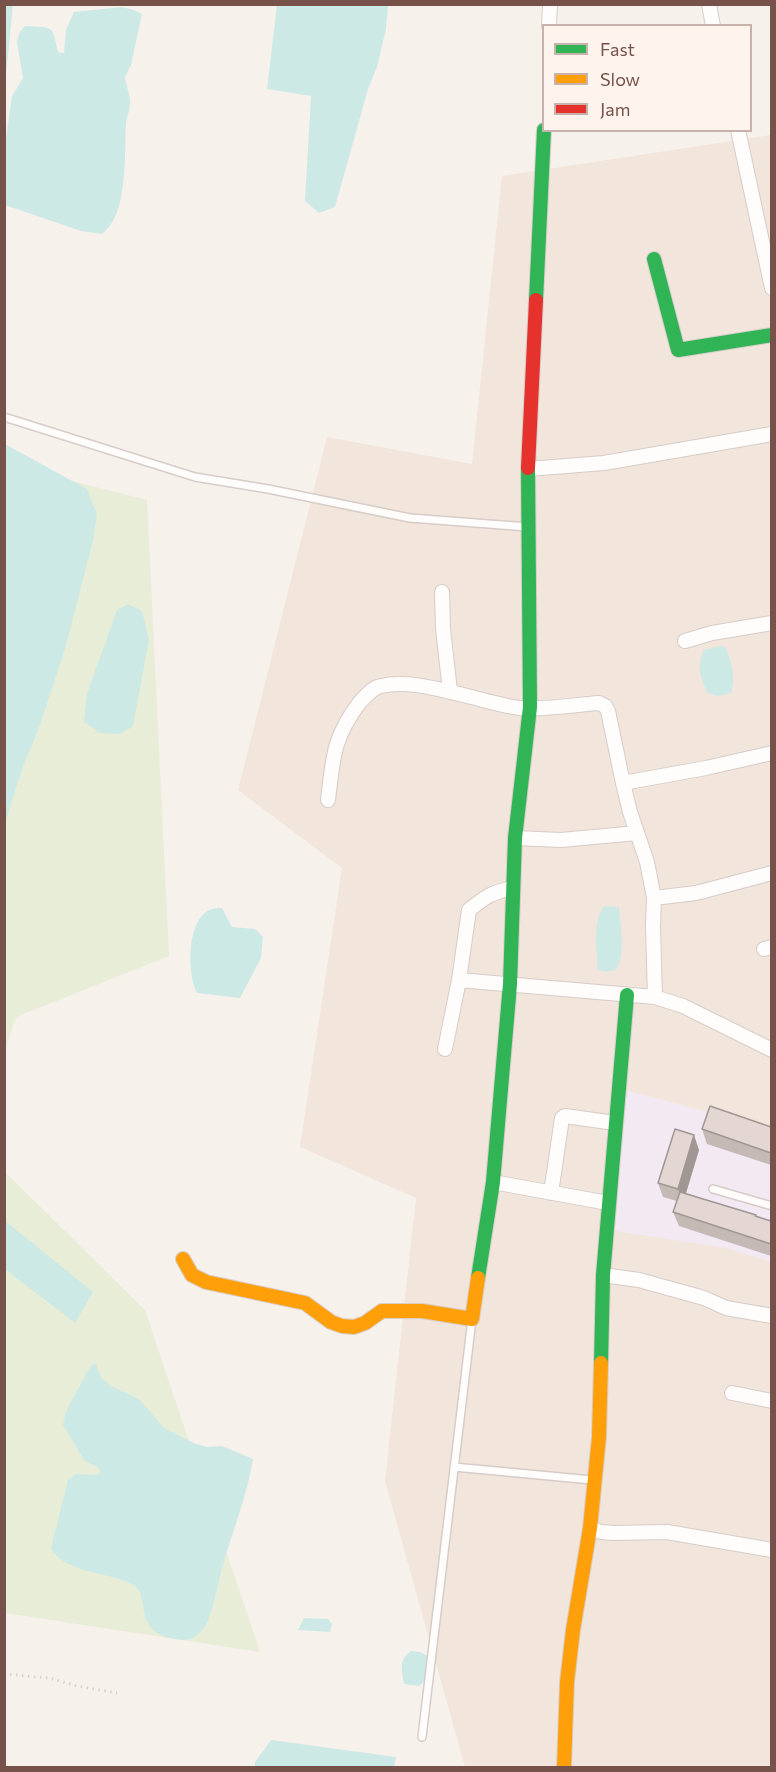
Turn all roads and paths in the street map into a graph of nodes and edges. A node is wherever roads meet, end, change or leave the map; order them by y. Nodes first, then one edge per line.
1 (550, 4) edge
2 (709, 4) edge
3 (549, 24) edge
4 (713, 24) edge
5 (544, 132) edge
6 (738, 132) edge
7 (654, 259) dead end
8 (771, 288) edge
9 (771, 335) edge
10 (4, 417) edge
11 (771, 434) edge
12 (528, 470) junction
13 (528, 527) junction
14 (442, 592) dead end
15 (771, 623) edge
16 (685, 641) dead end
17 (450, 692) junction
18 (530, 707) junction
19 (771, 753) edge
20 (623, 783) junction
21 (328, 800) dead end
22 (637, 833) junction
23 (515, 838) junction
24 (771, 873) edge
25 (513, 888) junction
26 (654, 898) junction
27 (459, 980) junction
28 (510, 984) junction
29 (627, 995) junction
30 (655, 997) junction
31 (445, 1049) dead end
32 (771, 1050) edge
33 (615, 1123) junction
34 (493, 1182) junction
35 (713, 1189) dead end
36 (552, 1193) junction
37 (608, 1203) junction
38 (771, 1206) edge
39 (183, 1259) dead end
40 (603, 1275) junction
41 (771, 1316) edge
42 (472, 1319) junction
43 (732, 1393) dead end
44 (771, 1401) edge
45 (454, 1467) junction
46 (594, 1481) junction
47 (590, 1528) junction
48 (771, 1550) edge
49 (4, 1674) edge
50 (117, 1693) dead end
51 (422, 1737) dead end
52 (564, 1767) edge

1 - 3 street
2 - 4 street
5 - 12 street
6 - 8 street
7 - 9 street
10 - 13 lane
11 - 12 street
12 - 13 street
13 - 18 street
14 - 17 street
15 - 16 street
17 - 18 street
17 - 21 street
18 - 20 street
18 - 23 street
19 - 20 street
20 - 22 street
22 - 23 street
22 - 26 street
23 - 25 street
24 - 26 street
25 - 27 street
25 - 28 street
26 - 30 street
27 - 28 street
27 - 31 street
28 - 29 street
28 - 34 street
29 - 30 street
29 - 33 street
30 - 32 street
33 - 36 street
33 - 37 street
34 - 36 street
34 - 42 street
35 - 38 lane
36 - 37 street
37 - 40 street
39 - 42 street
40 - 41 street
40 - 46 street
42 - 45 lane
43 - 44 street
45 - 46 lane
45 - 51 lane
46 - 47 street
47 - 48 street
47 - 52 street
49 - 50 path

